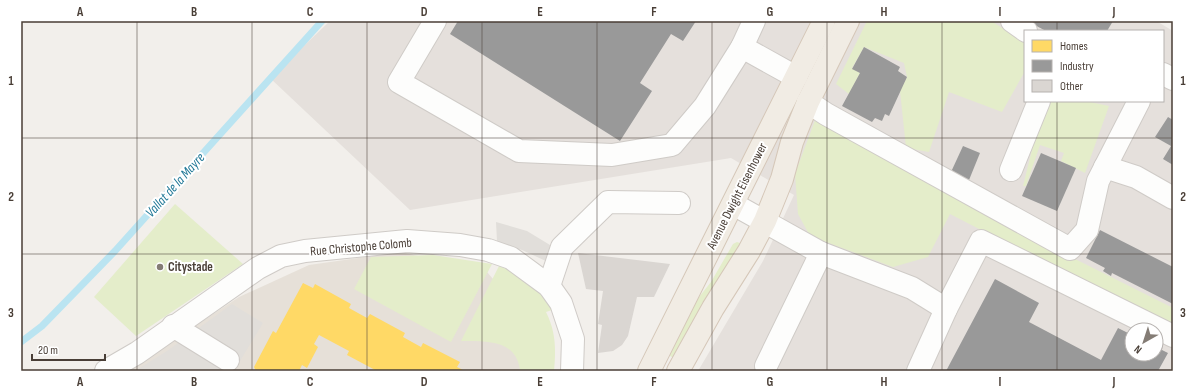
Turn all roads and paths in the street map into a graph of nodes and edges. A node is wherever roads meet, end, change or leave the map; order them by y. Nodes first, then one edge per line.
1 (435, 21) edge
2 (754, 21) edge
3 (824, 21) edge
4 (848, 21) edge
5 (1012, 21) edge
6 (1025, 30) edge
7 (742, 47) junction
8 (1164, 74) edge
9 (796, 78) junction
10 (1173, 79) edge
11 (808, 102) junction
12 (1039, 102) edge
13 (1138, 102) edge
14 (1105, 167) junction
15 (1011, 170) dead end
16 (1173, 198) edge
17 (679, 203) dead end
18 (733, 204) junction
19 (765, 221) junction
20 (821, 253) junction
21 (549, 286) junction
22 (946, 309) junction
23 (173, 326) junction
24 (1173, 336) edge
25 (228, 360) dead end
26 (766, 366) dead end
27 (106, 371) edge
28 (572, 371) edge
29 (649, 371) edge
30 (678, 371) edge
31 (918, 371) edge

1 - 7 street
2 - 7 street
3 - 9 main road, Avenue Dwight Eisenhower
4 - 11 main road, Avenue Dwight Eisenhower
5 - 6 street
7 - 9 street
8 - 10 street
9 - 18 main road, Avenue Dwight Eisenhower
11 - 14 street
11 - 19 main road, Avenue Dwight Eisenhower
12 - 15 street
13 - 14 street
14 - 16 street
17 - 21 street
18 - 19 street
18 - 29 main road, Avenue Dwight Eisenhower
19 - 20 street
19 - 30 main road, Avenue Dwight Eisenhower
20 - 22 street
20 - 26 street
21 - 23 street, Rue Christophe Colomb
21 - 28 street, Rue Christophe Colomb
22 - 24 street
22 - 31 street
23 - 25 street
23 - 27 street, Rue Christophe Colomb

